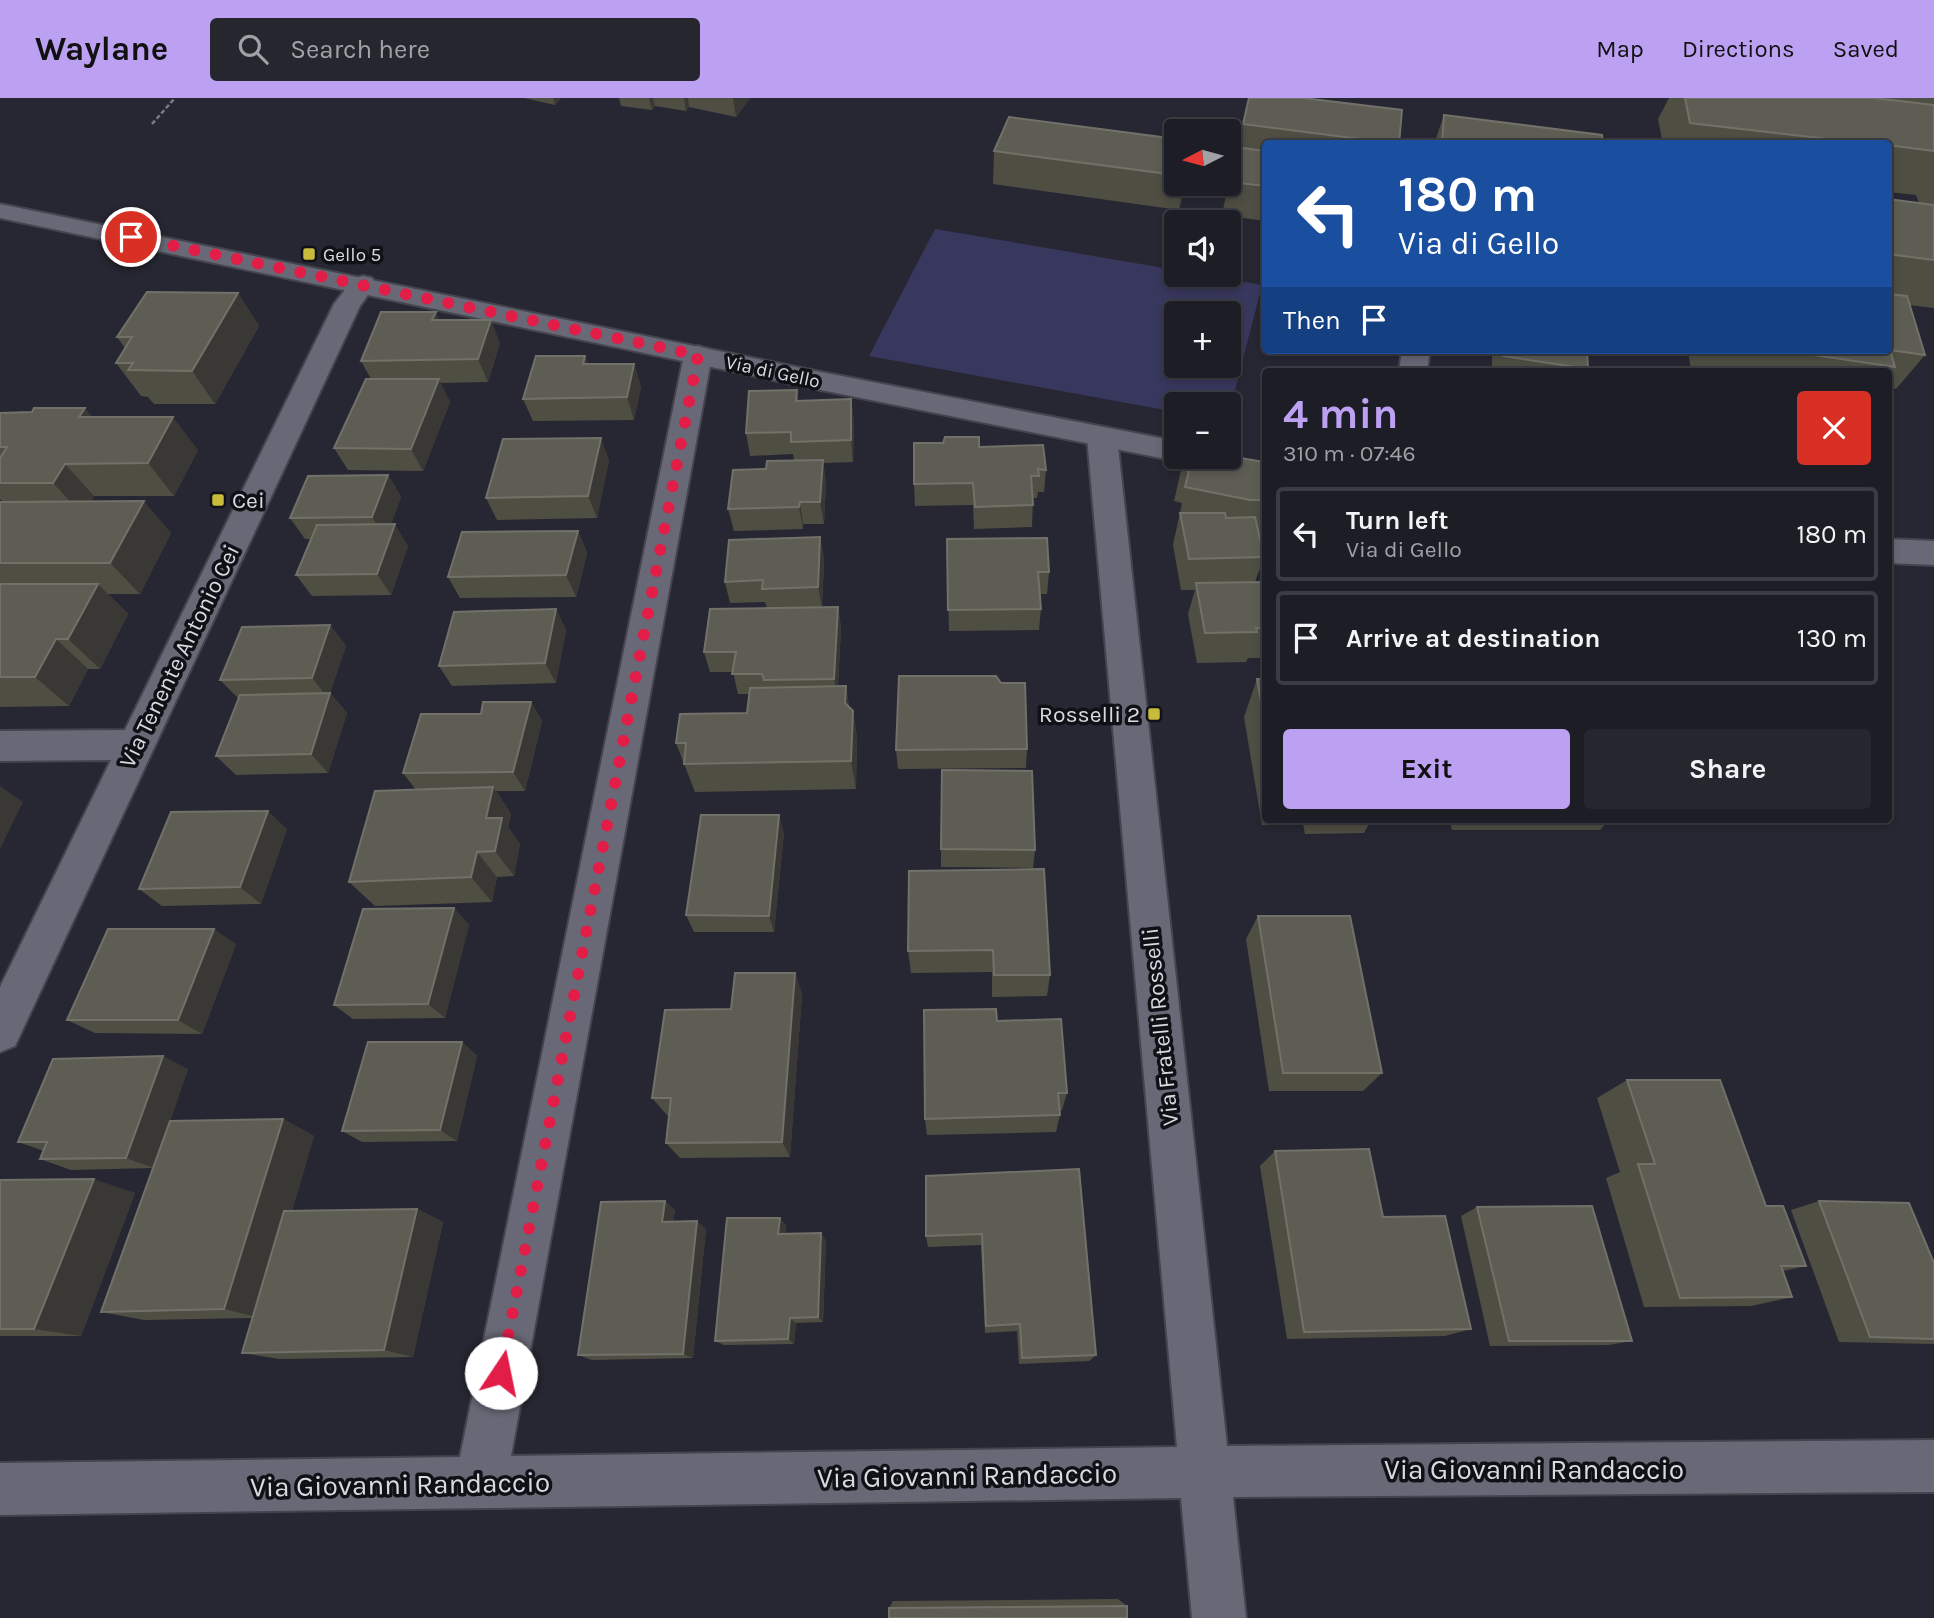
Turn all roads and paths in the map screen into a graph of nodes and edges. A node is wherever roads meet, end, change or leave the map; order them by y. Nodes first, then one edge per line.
1 (175, 98) edge
2 (152, 124) dead end
3 (0, 211) edge
4 (363, 284) junction
5 (698, 355) junction
6 (1102, 437) junction
7 (1164, 449) edge
8 (1892, 551) edge
9 (1934, 553) edge
10 (136, 745) junction
11 (0, 746) edge
12 (0, 1032) edge
13 (1934, 1466) edge
14 (1203, 1472) junction
15 (480, 1483) junction
16 (0, 1489) edge
17 (1219, 1618) edge

1 - 2 path
3 - 4 street, Via di Gello
4 - 5 street, Via di Gello
4 - 10 street, Via Tenente Antonio Cei
5 - 6 street, Via di Gello
5 - 15 street
6 - 7 street, Via di Gello
6 - 14 street, Via Fratelli Rosselli
8 - 9 street
10 - 11 street
10 - 12 street, Via Tenente Antonio Cei
13 - 14 street, Via Giovanni Randaccio
14 - 15 street, Via Giovanni Randaccio
14 - 17 street, Via Fratelli Rosselli
15 - 16 street, Via Giovanni Randaccio

